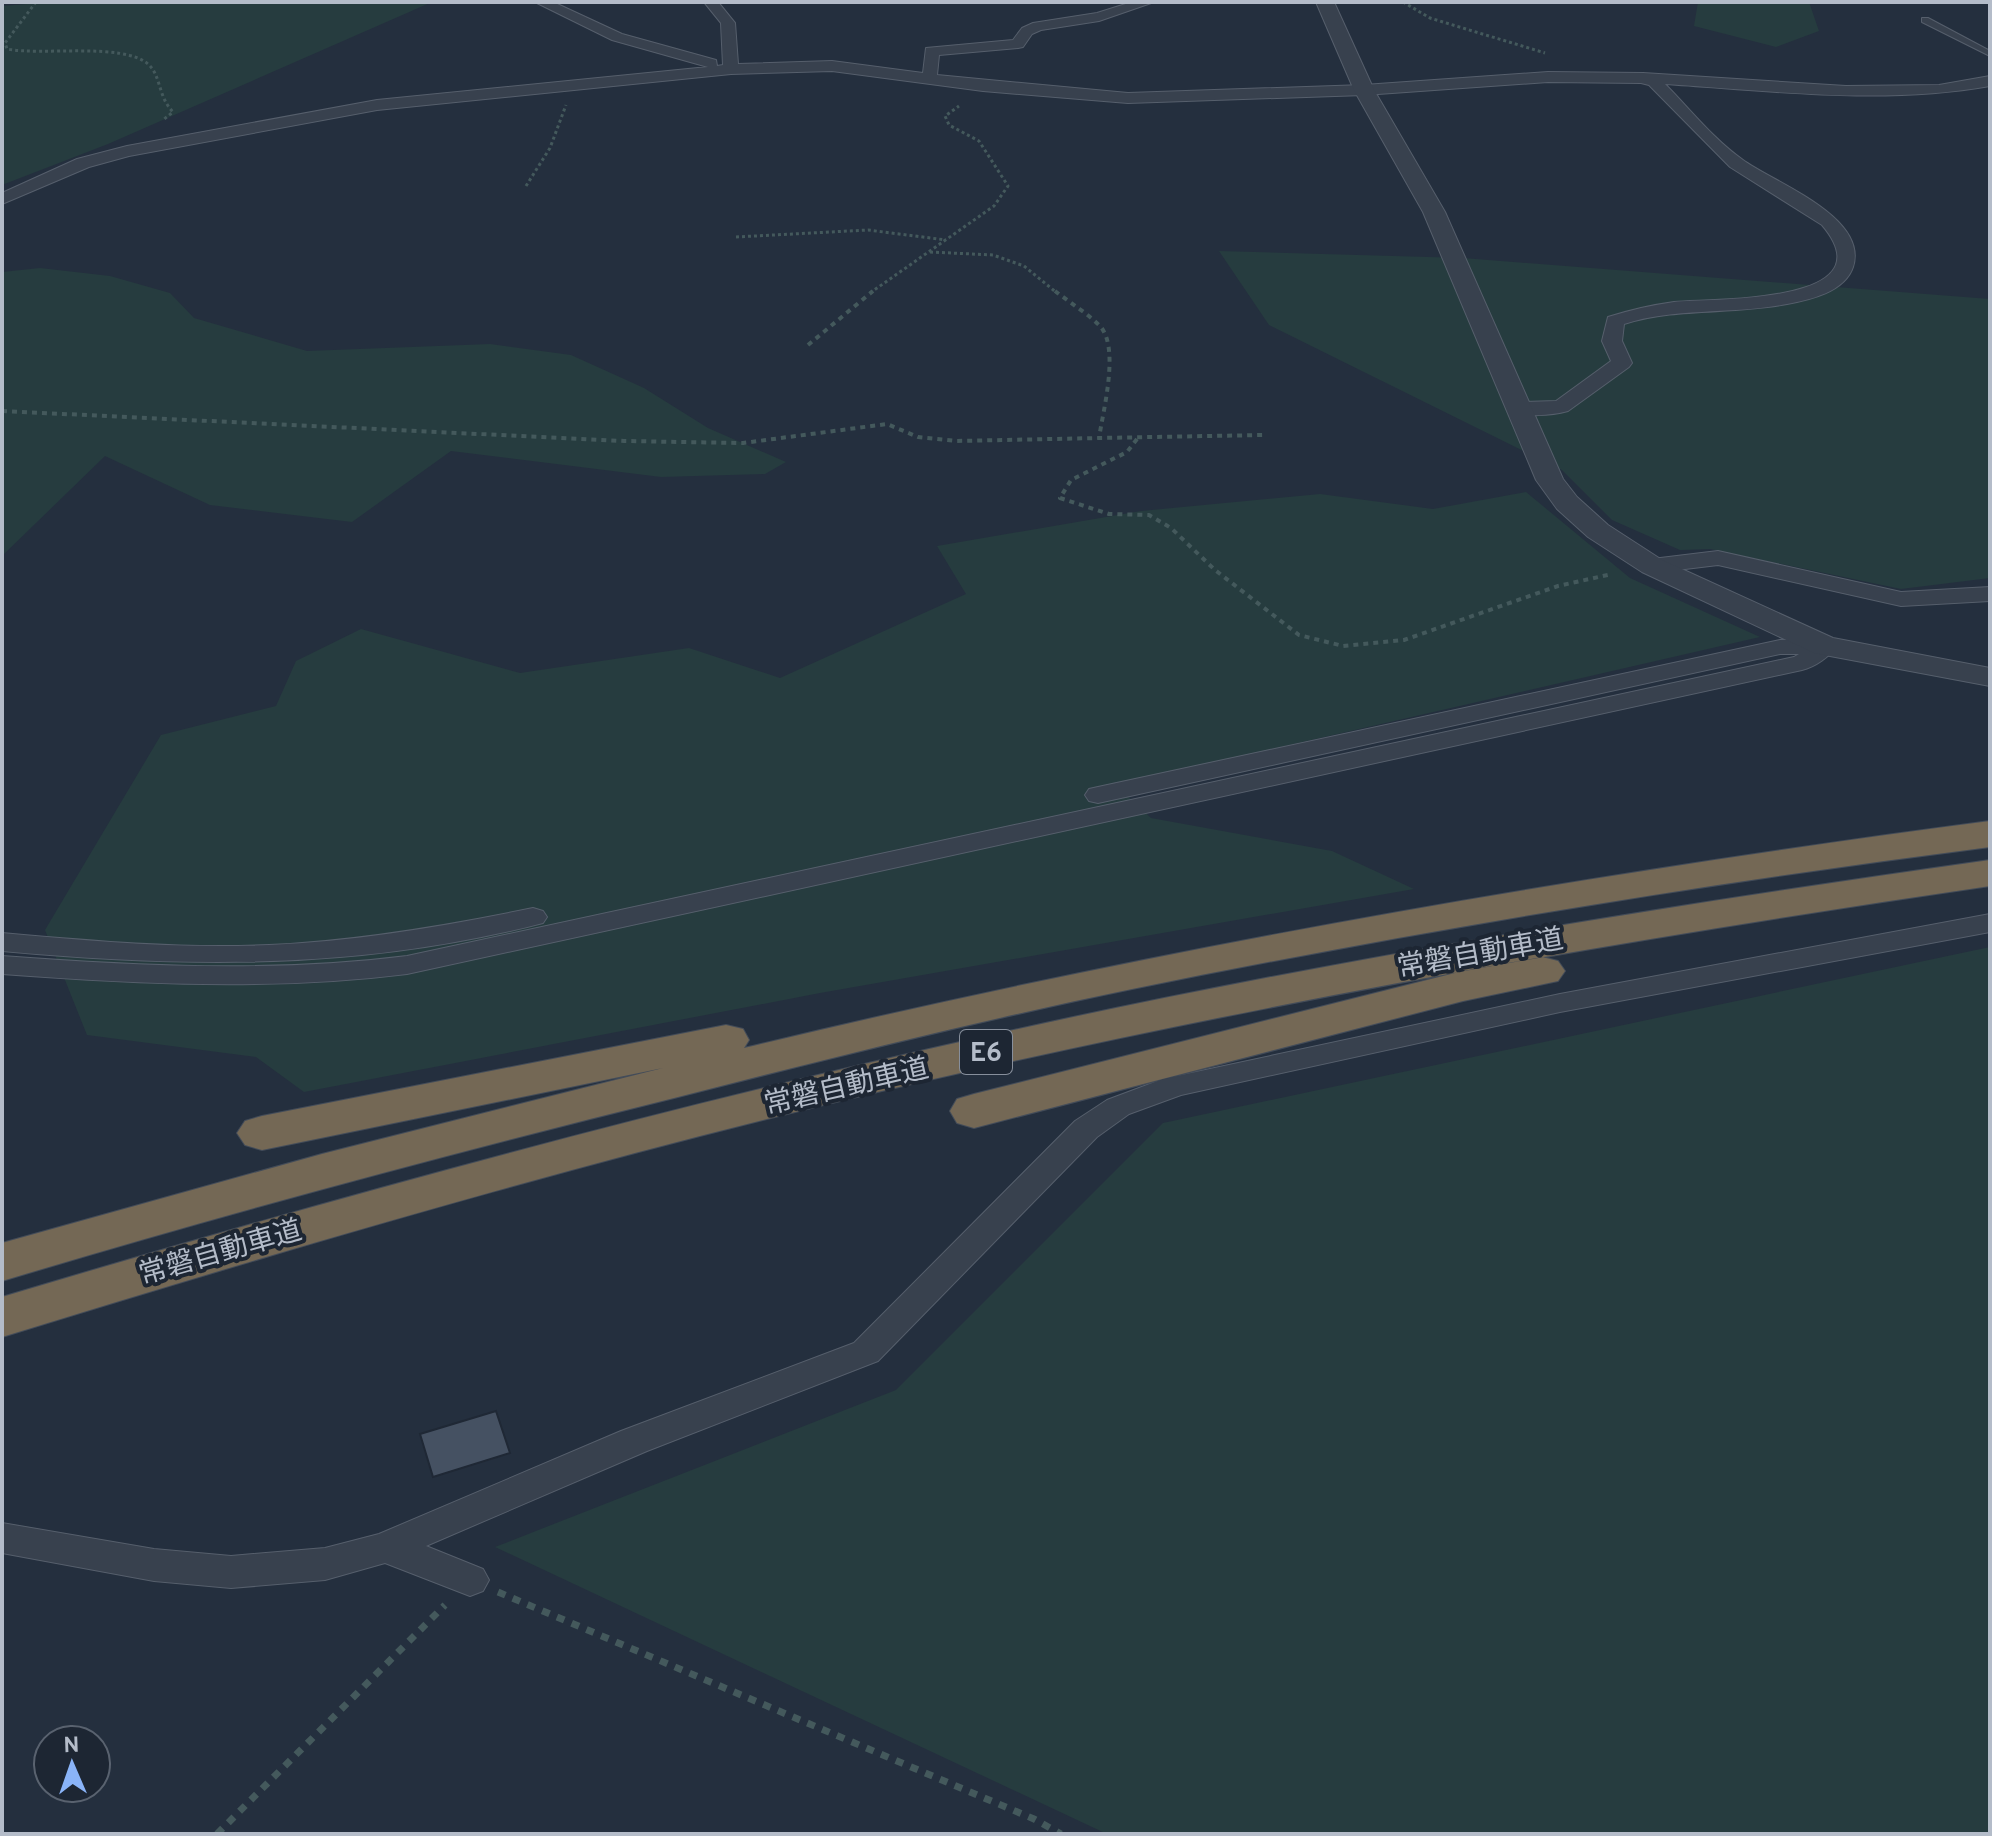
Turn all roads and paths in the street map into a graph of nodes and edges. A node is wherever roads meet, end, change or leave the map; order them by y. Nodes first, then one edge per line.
1 (36, 2) edge
2 (542, 2) edge
3 (711, 2) edge
4 (1147, 2) edge
5 (1325, 2) edge
6 (1403, 2) edge
7 (1925, 20) dead end
8 (1990, 54) edge
9 (1556, 56) dead end
10 (731, 69) junction
11 (1643, 78) junction
12 (928, 79) junction
13 (1990, 81) edge
14 (571, 85) junction
15 (975, 86) junction
16 (1364, 90) junction
17 (127, 151) junction
18 (526, 186) dead end
19 (2, 199) edge
20 (736, 237) dead end
21 (947, 241) junction
22 (930, 252) junction
23 (808, 345) dead end
24 (1521, 408) junction
25 (2, 411) edge
26 (1263, 435) dead end
27 (1099, 438) junction
28 (1137, 439) junction
29 (1652, 566) junction
30 (1990, 594) edge
31 (1825, 646) junction
32 (1990, 677) edge
33 (1990, 834) edge
34 (1990, 874) edge
35 (1990, 923) edge
36 (2, 942) edge
37 (2, 965) edge
38 (1127, 976) junction
39 (974, 1111) dead end
40 (262, 1133) dead end
41 (2, 1262) edge
42 (2, 1317) edge
43 (2, 1538) edge
44 (386, 1547) junction
45 (470, 1580) junction
46 (217, 1834) edge
47 (1061, 1834) edge

1 - 17 path
2 - 10 street
3 - 10 street
4 - 12 street
5 - 16 street
6 - 9 path
7 - 8 lane
10 - 12 street
10 - 14 street
11 - 13 street
11 - 16 street
11 - 24 street
12 - 15 street
14 - 17 street
14 - 18 path
15 - 16 street
15 - 21 path
16 - 24 street
17 - 19 street
20 - 21 path
21 - 22 path
22 - 23 path
22 - 27 path
24 - 29 street
25 - 27 path
26 - 28 path
27 - 28 path
28 - 29 path
29 - 30 street
29 - 31 street
31 - 32 street
31 - 36 street
31 - 37 street
33 - 38 highway, 常磐自動車道 / E6
34 - 39 highway
34 - 42 highway, 常磐自動車道 / E6
35 - 44 street
38 - 40 highway
38 - 41 highway, 常磐自動車道 / E6
43 - 44 street
44 - 45 street
45 - 46 path
45 - 47 path

